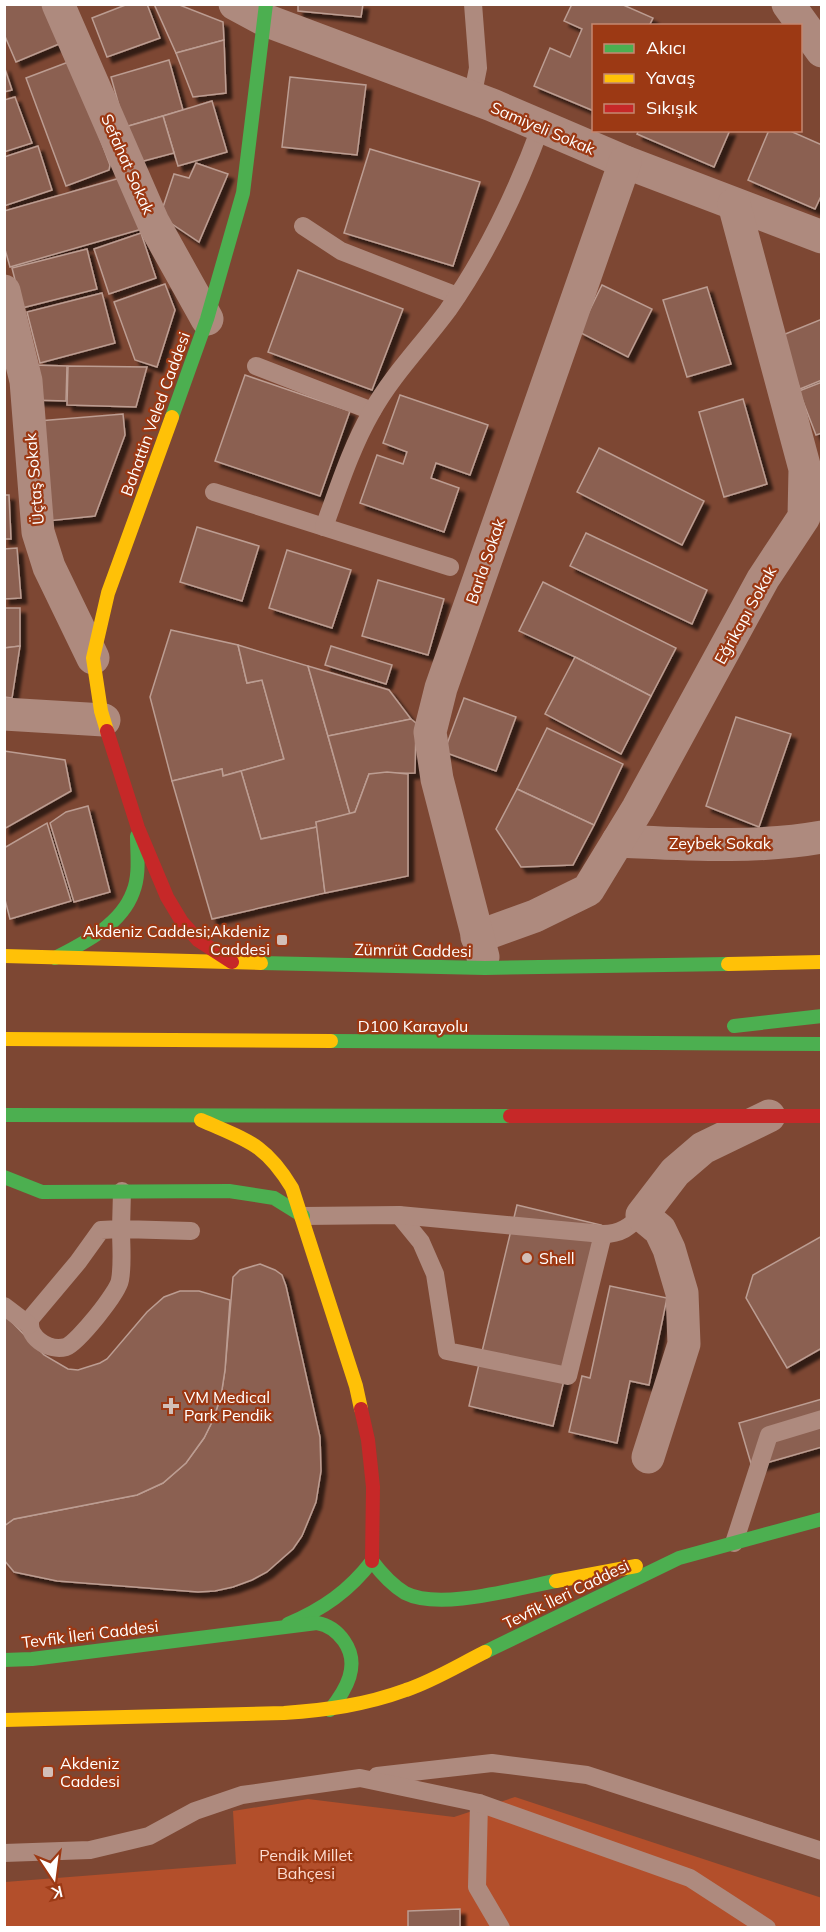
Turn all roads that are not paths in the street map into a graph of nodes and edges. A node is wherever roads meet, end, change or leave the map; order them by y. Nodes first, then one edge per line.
1 (58, 4) edge
2 (235, 4) edge
3 (473, 4) edge
4 (788, 4) edge
5 (266, 12) edge
6 (822, 51) edge
7 (472, 98) junction
8 (541, 126) junction
9 (625, 162) junction
10 (734, 204) junction
11 (303, 226) dead end
12 (821, 237) edge
13 (4, 291) edge
14 (457, 296) junction
15 (207, 319) junction
16 (256, 366) dead end
17 (372, 411) junction
18 (214, 492) dead end
19 (324, 527) junction
20 (450, 567) dead end
21 (93, 657) junction
22 (4, 714) edge
23 (104, 720) junction
24 (138, 828) junction
25 (822, 837) edge
26 (618, 841) junction
27 (477, 937) junction
28 (4, 956) edge
29 (55, 958) junction
30 (232, 962) junction
31 (822, 962) edge
32 (486, 968) junction
33 (822, 1016) edge
34 (4, 1039) edge
35 (582, 1044) junction
36 (822, 1044) edge
37 (4, 1115) edge
38 (188, 1115) junction
39 (769, 1116) junction
40 (822, 1116) edge
41 (4, 1177) edge
42 (122, 1191) junction
43 (42, 1192) junction
44 (4, 1193) edge
45 (399, 1215) junction
46 (642, 1215) junction
47 (303, 1216) junction
48 (121, 1229) junction
49 (191, 1231) dead end
50 (603, 1234) junction
51 (4, 1306) edge
52 (29, 1325) junction
53 (822, 1419) edge
54 (648, 1457) dead end
55 (822, 1519) edge
56 (734, 1543) junction
57 (679, 1558) junction
58 (372, 1561) junction
59 (288, 1624) junction
60 (4, 1660) edge
61 (330, 1710) junction
62 (4, 1720) edge
63 (360, 1778) junction
64 (479, 1803) junction
65 (822, 1851) edge
66 (4, 1853) edge
67 (501, 1928) edge
68 (767, 1928) edge

1 - 15 street, Sefahat Sokak
2 - 5 street
3 - 7 lane
4 - 6 street
5 - 7 street, Samiyeli Sokak
5 - 15 main road, Bahattin Veled Caddesi
7 - 8 street, Samiyeli Sokak
8 - 9 street, Samiyeli Sokak
8 - 14 lane
9 - 10 street, Samiyeli Sokak
9 - 27 street, Barla Sokak
10 - 12 street, Samiyeli Sokak
10 - 26 street, Eğrikapı Sokak
11 - 14 lane
13 - 21 street, Üçtaş Sokak
14 - 17 lane
15 - 21 main road, Bahattin Veled Caddesi
16 - 17 lane
17 - 19 lane
18 - 19 lane
19 - 20 lane
21 - 23 main road, Bahattin Veled Caddesi
22 - 23 street
23 - 24 main road, Bahattin Veled Caddesi
24 - 29 main road
24 - 30 main road, Bahattin Veled Caddesi
25 - 26 street, Zeybek Sokak
26 - 27 street, Eğrikapı Sokak
27 - 32 street, Barla Sokak
28 - 29 main road, Zümrüt Caddesi
29 - 30 main road, Zümrüt Caddesi
30 - 32 main road, Zümrüt Caddesi
31 - 32 main road, Zümrüt Caddesi
33 - 35 main road
34 - 35 main road, D100 Karayolu
35 - 36 main road, D100 Karayolu
37 - 38 main road
38 - 39 main road
38 - 47 main road
39 - 40 main road
39 - 46 street
41 - 43 main road
42 - 43 main road
42 - 47 main road
42 - 48 lane
43 - 44 lane
45 - 47 lane
45 - 50 lane
45 - 50 lane
46 - 50 lane
46 - 54 street
47 - 58 main road
48 - 49 lane
48 - 52 lane
48 - 52 lane
51 - 52 lane
53 - 56 lane
55 - 56 main road, Tevfik İleri Caddesi
56 - 57 main road, Tevfik İleri Caddesi
57 - 58 main road
57 - 61 main road, Tevfik İleri Caddesi
58 - 59 main road
59 - 60 main road, Tevfik İleri Caddesi
59 - 61 main road, Tevfik İleri Caddesi
61 - 62 main road, Tevfik İleri Caddesi
63 - 64 lane
63 - 65 lane
63 - 66 lane
64 - 67 lane
64 - 68 lane

